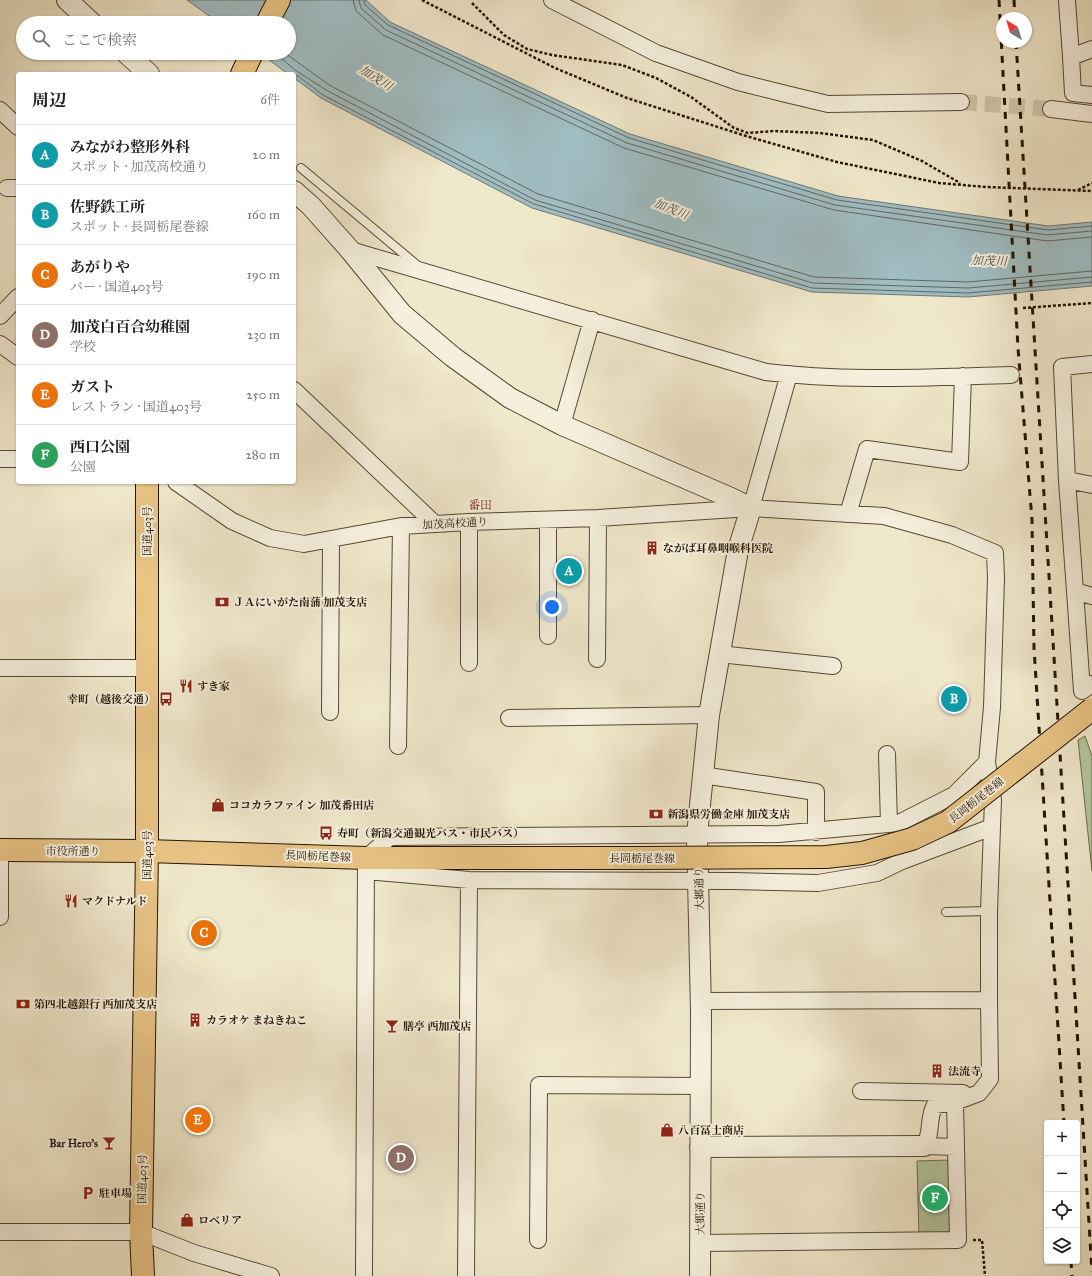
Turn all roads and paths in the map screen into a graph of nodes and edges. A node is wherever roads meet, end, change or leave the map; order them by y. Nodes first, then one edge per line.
1 (67, 0) edge
2 (279, 0) edge
3 (422, 0) edge
4 (552, 0) edge
5 (1066, 0) edge
6 (472, 3) dead end
7 (84, 16) edge
8 (271, 16) edge
9 (1092, 49) edge
10 (1071, 57) junction
11 (134, 60) edge
12 (249, 60) edge
13 (147, 72) edge
14 (243, 72) edge
15 (1092, 95) edge
16 (962, 102) tunnel mouth
17 (1051, 109) tunnel mouth
18 (0, 110) edge
19 (1092, 114) edge
20 (16, 125) edge
21 (301, 168) dead end
22 (1092, 183) edge
23 (962, 185) junction
24 (1078, 190) junction
25 (1092, 191) edge
26 (296, 193) edge
27 (350, 250) junction
28 (423, 270) junction
29 (16, 299) edge
30 (1092, 302) edge
31 (1023, 308) dead end
32 (0, 316) edge
33 (592, 320) junction
34 (0, 344) edge
35 (16, 356) edge
36 (1092, 364) edge
37 (789, 374) junction
38 (1011, 374) dead end
39 (963, 376) junction
40 (296, 392) edge
41 (562, 424) junction
42 (0, 459) edge
43 (16, 459) edge
44 (1067, 480) junction
45 (147, 484) edge
46 (179, 484) edge
47 (1092, 485) edge
48 (751, 508) junction
49 (848, 514) junction
50 (598, 518) junction
51 (548, 520) junction
52 (469, 522) junction
53 (435, 524) junction
54 (401, 526) junction
55 (331, 540) junction
56 (1075, 591) junction
57 (1092, 596) edge
58 (548, 636) dead end
59 (720, 654) junction
60 (597, 659) dead end
61 (469, 663) dead end
62 (833, 666) dead end
63 (0, 668) edge
64 (147, 668) junction
65 (1092, 684) edge
66 (1092, 709) edge
67 (330, 712) dead end
68 (709, 715) junction
69 (509, 718) dead end
70 (398, 746) dead end
71 (887, 754) dead end
72 (987, 762) junction
73 (702, 775) junction
74 (889, 824) junction
75 (992, 827) junction
76 (816, 832) junction
77 (697, 835) junction
78 (0, 850) edge
79 (147, 851) junction
80 (366, 864) junction
81 (469, 880) junction
82 (699, 882) junction
83 (989, 911) junction
84 (946, 912) dead end
85 (0, 917) edge
86 (989, 1000) junction
87 (701, 1001) junction
88 (701, 1086) junction
89 (861, 1091) dead end
90 (979, 1093) junction
91 (955, 1102) junction
92 (924, 1146) junction
93 (700, 1147) junction
94 (956, 1147) junction
95 (0, 1232) edge
96 (141, 1232) junction
97 (538, 1240) dead end
98 (958, 1240) junction
99 (700, 1242) junction
100 (143, 1276) edge
101 (271, 1276) edge
102 (364, 1276) edge
103 (466, 1276) edge
104 (700, 1276) edge
105 (985, 1276) edge

1 - 7 street
2 - 8 main road
3 - 23 path
4 - 16 street
5 - 10 street
6 - 23 path
9 - 10 street
10 - 15 street
11 - 13 street
12 - 14 main road
17 - 19 street
18 - 20 street
21 - 28 lane
22 - 24 path
23 - 24 path
24 - 25 path
26 - 27 street
27 - 28 street
27 - 41 street
28 - 33 street
29 - 32 street
30 - 31 path
33 - 37 street
33 - 41 street
34 - 35 street
36 - 44 street
37 - 39 street
37 - 48 street
38 - 39 street
39 - 49 street
40 - 53 street
41 - 48 street
42 - 43 street
44 - 47 street
44 - 56 street
45 - 64 main road, 国道403号
46 - 55 street, 加茂高校通り
48 - 49 street, 加茂高校通り
48 - 50 street, 加茂高校通り
48 - 59 street, 大郷通り
49 - 72 street, 加茂高校通り
50 - 51 street, 加茂高校通り
50 - 60 street
51 - 52 street, 加茂高校通り
51 - 58 street
52 - 53 street, 加茂高校通り
52 - 61 street
53 - 54 street, 加茂高校通り
54 - 55 street, 加茂高校通り
54 - 70 street
55 - 67 street
56 - 57 street
56 - 65 street
59 - 62 street
59 - 68 street, 大郷通り
63 - 64 street
64 - 79 main road, 国道403号
66 - 80 main road, 長岡栃尾巻線, bridge
68 - 69 street
68 - 73 street, 大郷通り
71 - 74 street
72 - 74 street
72 - 75 street
73 - 76 street
73 - 77 street, 大郷通り
74 - 76 street
75 - 82 street
75 - 83 street
76 - 77 street
77 - 80 street
77 - 82 street, 大郷通り
78 - 79 main road, 市役所通り
78 - 85 street
79 - 80 main road, 長岡栃尾巻線
79 - 96 main road, 国道403号
80 - 81 street
80 - 102 street
81 - 82 street
81 - 103 street
82 - 87 street, 大郷通り
83 - 84 lane
83 - 86 street
86 - 87 street
86 - 90 street
87 - 88 street, 大郷通り
88 - 93 street, 大郷通り
88 - 97 street
89 - 90 street
90 - 91 street
91 - 92 street
91 - 94 street
92 - 93 street
92 - 94 street
93 - 99 street, 大郷通り
94 - 98 street
95 - 96 street
96 - 100 main road, 国道403号
96 - 101 street
98 - 99 street
98 - 105 path
99 - 104 street, 大郷通り

